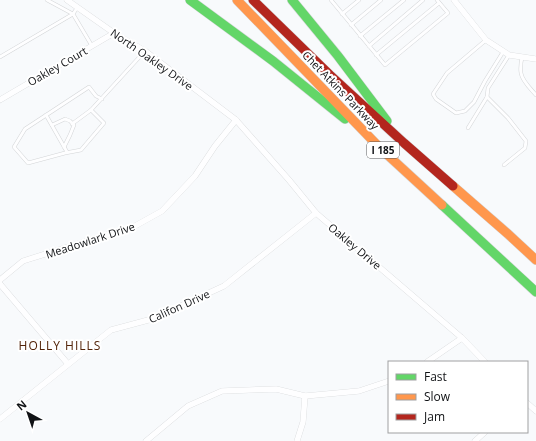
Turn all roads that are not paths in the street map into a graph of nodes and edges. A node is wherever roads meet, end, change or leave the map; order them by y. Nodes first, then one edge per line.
1 (47, 0) edge
2 (67, 0) edge
3 (190, 0) edge
4 (236, 0) edge
5 (253, 0) edge
6 (292, 0) edge
7 (331, 0) edge
8 (359, 0) edge
9 (382, 0) edge
10 (404, 0) edge
11 (423, 0) edge
12 (454, 0) edge
13 (438, 1) edge
14 (78, 7) junction
15 (73, 14) junction
16 (342, 14) junction
17 (351, 25) junction
18 (114, 33) junction
19 (360, 36) junction
20 (486, 40) junction
21 (92, 46) junction
22 (369, 46) junction
23 (145, 51) junction
24 (503, 52) junction
25 (376, 55) junction
26 (509, 55) junction
27 (0, 56) edge
28 (522, 57) junction
29 (536, 59) edge
30 (536, 95) edge
31 (487, 97) junction
32 (102, 99) junction
33 (0, 100) edge
34 (91, 110) junction
35 (46, 116) junction
36 (236, 120) junction
37 (72, 124) junction
38 (52, 125) junction
39 (468, 128) dead end
40 (404, 143) junction
41 (64, 147) junction
42 (380, 148) junction
43 (67, 152) junction
44 (504, 165) dead end
45 (316, 213) junction
46 (536, 260) edge
47 (0, 280) edge
48 (0, 284) edge
49 (536, 292) edge
50 (462, 338) junction
51 (428, 361) edge
52 (485, 361) edge
53 (68, 364) junction
54 (388, 381) edge
55 (305, 396) junction
56 (528, 404) edge
57 (536, 411) edge
58 (0, 419) edge
59 (484, 433) edge
60 (146, 441) edge
61 (297, 441) edge
62 (475, 441) edge

1 - 15 lane
2 - 14 street, North Oakley Drive
3 - 42 highway
4 - 42 highway, Chet Atkins Parkway / I 185
5 - 40 highway, Chet Atkins Parkway / I 185
6 - 40 highway
7 - 16 lane
8 - 16 lane
9 - 17 lane
10 - 19 lane
11 - 22 lane
12 - 20 street
13 - 25 lane
13 - 25 lane
14 - 15 lane
14 - 18 street, North Oakley Drive
15 - 21 lane
15 - 27 lane
16 - 17 lane
17 - 19 lane
18 - 21 street, Oakley Court
18 - 23 street, North Oakley Drive
19 - 22 lane
20 - 24 street
20 - 24 lane
21 - 33 street, Oakley Court
22 - 25 lane
23 - 32 lane
23 - 36 street, North Oakley Drive
24 - 26 street
26 - 28 street
26 - 31 lane
28 - 29 street
28 - 30 lane
31 - 39 lane
31 - 44 lane
32 - 34 lane
32 - 35 lane
34 - 37 lane
34 - 43 lane
35 - 38 lane
35 - 43 lane
36 - 45 street, Oakley Drive
36 - 47 street, Meadowlark Drive
37 - 38 lane
37 - 41 lane
38 - 41 lane
40 - 46 highway, Chet Atkins Parkway / I 185
41 - 43 lane
42 - 49 highway, Chet Atkins Parkway / I 185
45 - 50 street, Oakley Drive
45 - 53 street, Califon Drive
48 - 53 street
50 - 51 street
50 - 52 street, Oakley Drive
53 - 58 street, Califon Drive
54 - 55 street
55 - 60 street
55 - 61 street
56 - 57 street
59 - 62 street

